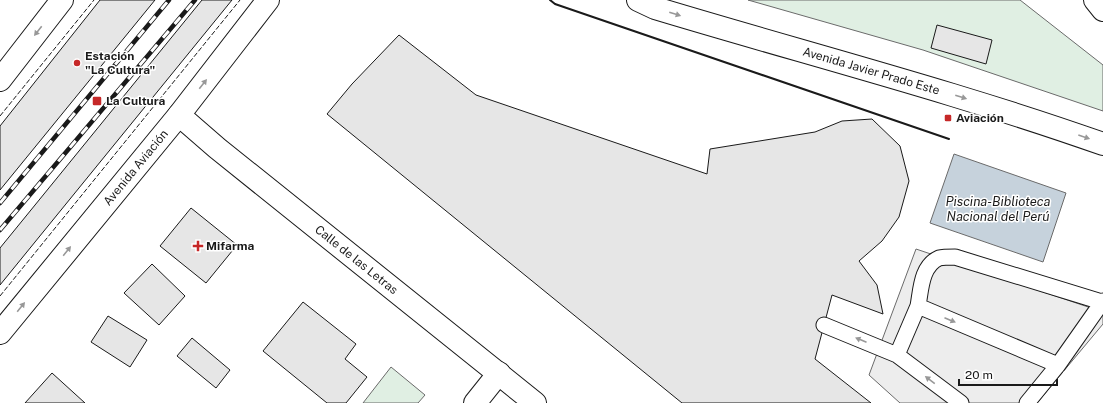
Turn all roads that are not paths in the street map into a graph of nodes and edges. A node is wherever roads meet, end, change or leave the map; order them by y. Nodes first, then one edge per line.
1 (62, 0) edge
2 (268, 0) edge
3 (638, 0) edge
4 (1095, 0) edge
5 (1103, 10) edge
6 (0, 80) edge
7 (179, 115) junction
8 (1103, 144) edge
9 (1103, 302) edge
10 (918, 306) junction
11 (824, 325) dead end
12 (0, 333) edge
13 (897, 355) junction
14 (1058, 365) junction
15 (499, 373) junction
16 (475, 403) edge
17 (535, 403) edge
18 (962, 403) edge
19 (1027, 403) edge

1 -> 6 main road
7 -> 2 main road, Avenida Aviación
3 -> 8 main road, Avenida Javier Prado Este
4 - 5 main road
12 -> 7 main road, Avenida Aviación
7 - 15 main road, Calle de las Letras
9 - 10 lane
9 - 14 lane
10 - 13 lane
10 -> 14 lane
13 -> 11 lane
18 -> 13 lane
14 - 19 lane
15 - 16 main road
15 - 17 main road, Calle de las Letras

